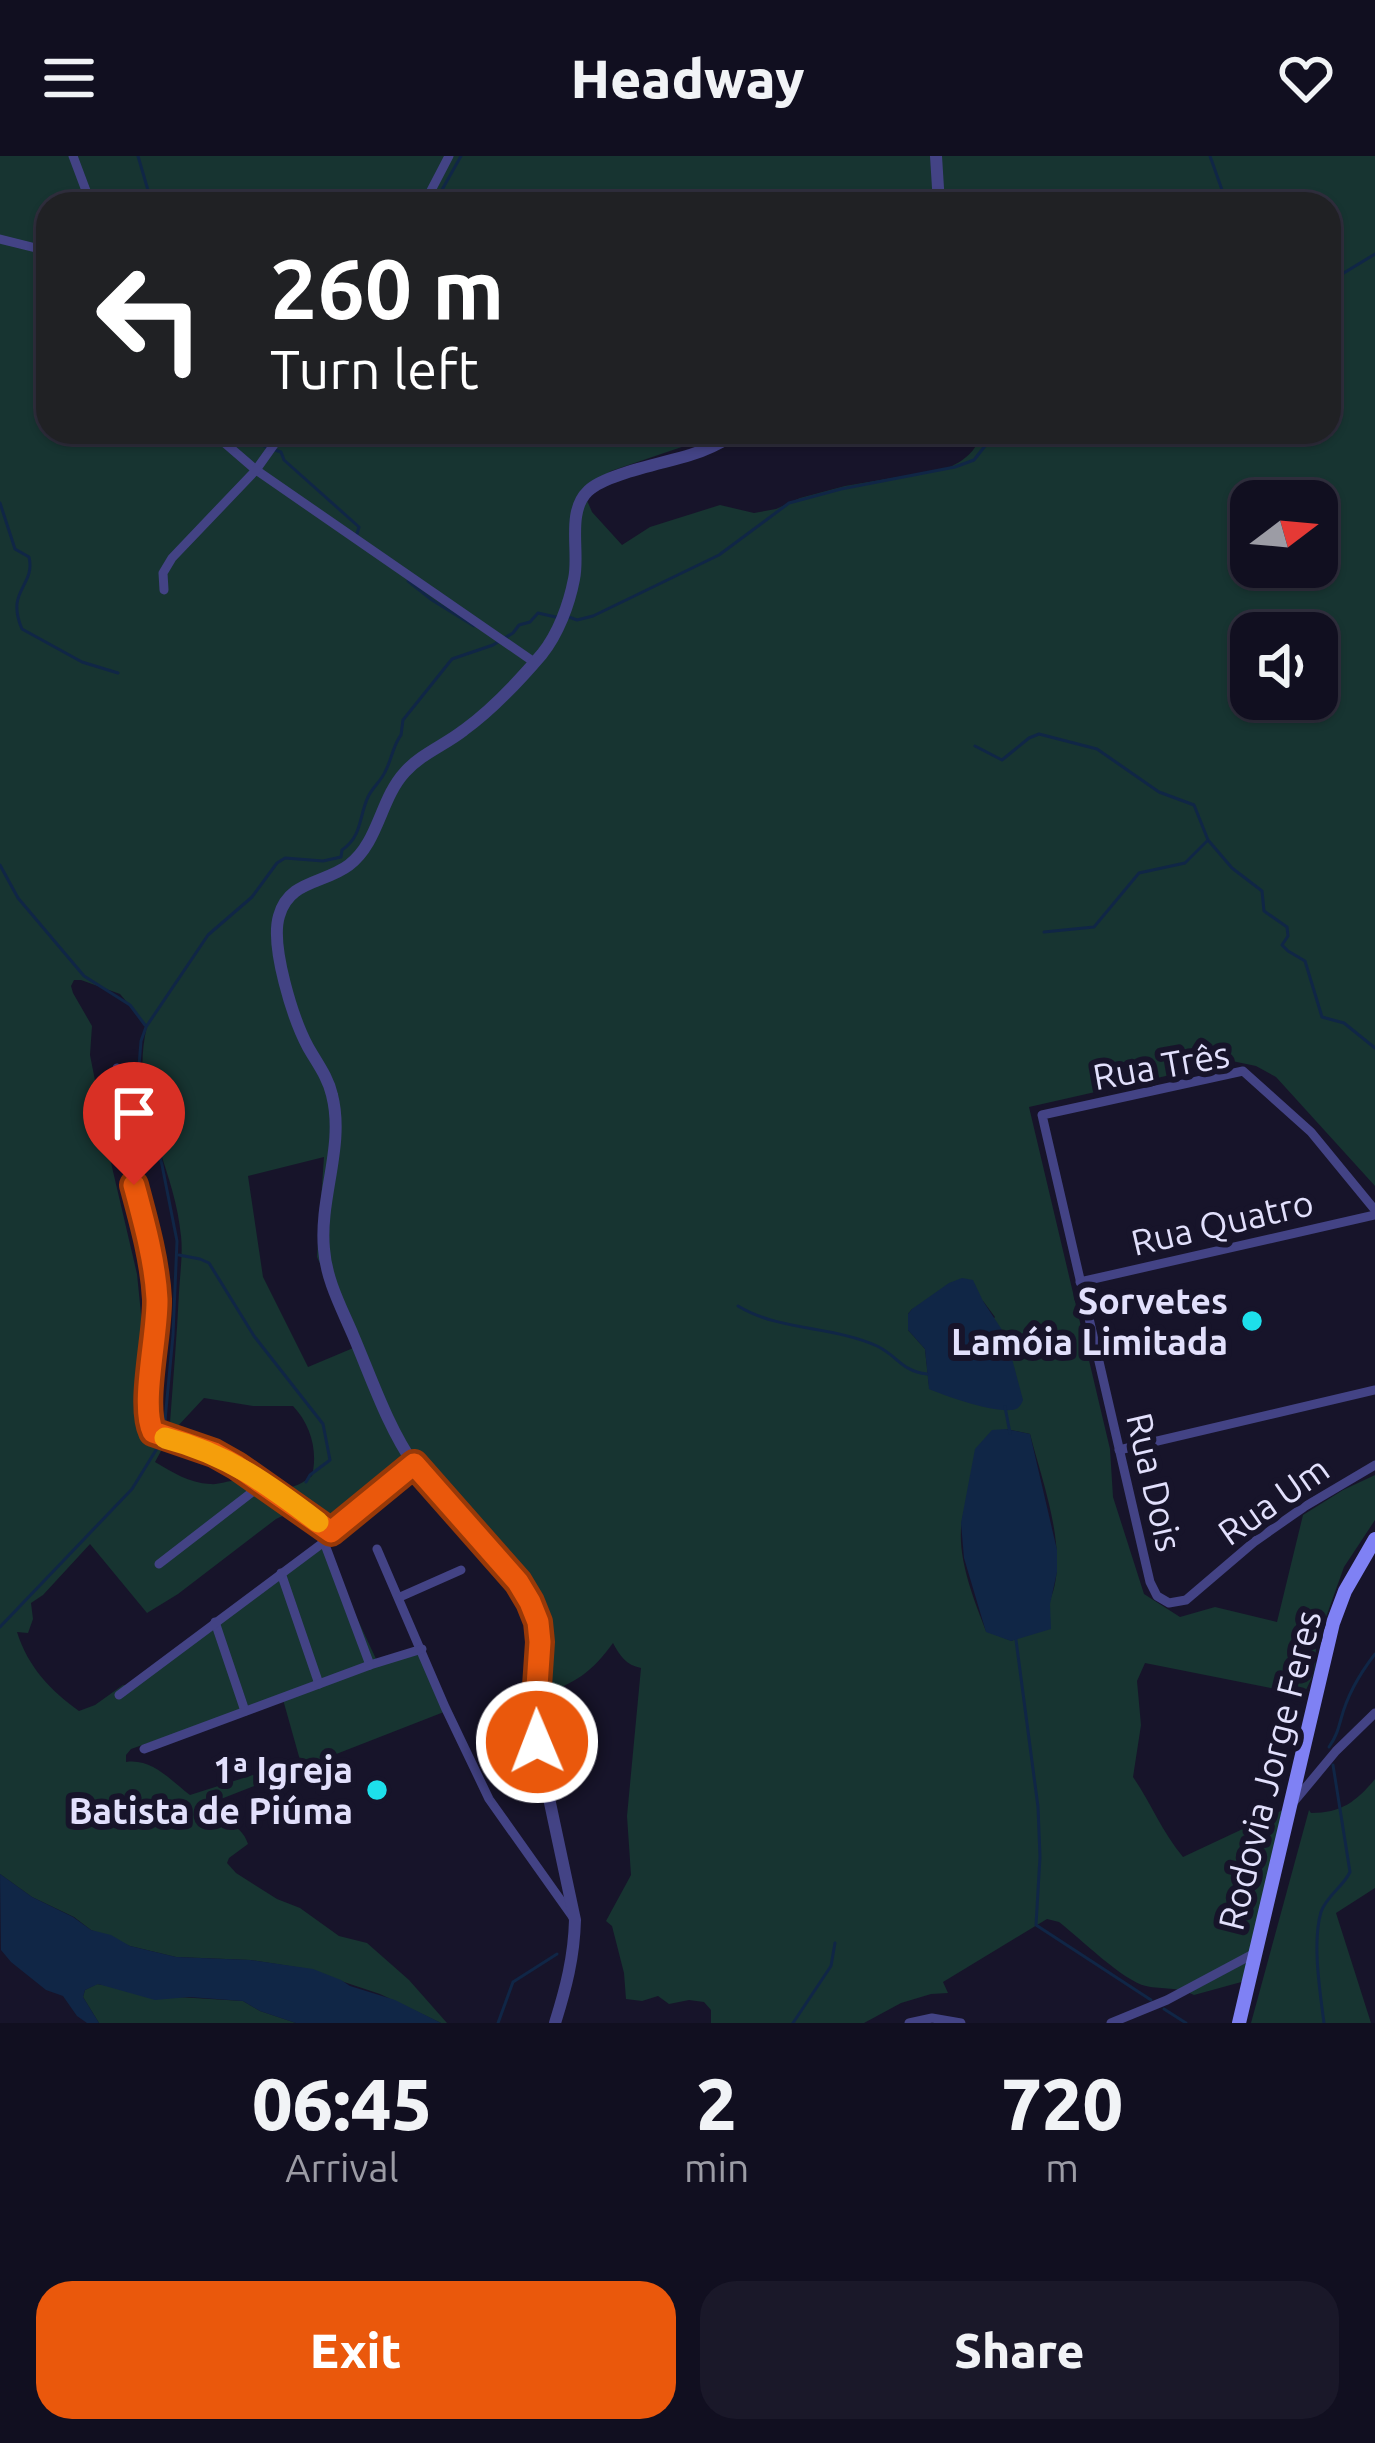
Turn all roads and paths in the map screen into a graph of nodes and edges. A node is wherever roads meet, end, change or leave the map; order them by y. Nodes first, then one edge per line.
1 (73, 156) edge
2 (448, 156) edge
3 (936, 156) edge
4 (86, 192) edge
5 (430, 192) edge
6 (938, 192) edge
7 (0, 239) edge
8 (36, 247) edge
9 (226, 444) edge
10 (274, 444) edge
11 (716, 444) edge
12 (256, 470) junction
13 (164, 590) dead end
14 (534, 662) junction
15 (117, 1068) dead end
16 (1042, 1115) joint
17 (1375, 1212) edge
18 (1080, 1282) junction
19 (1375, 1390) edge
20 (1119, 1450) junction
21 (414, 1464) junction
22 (1375, 1466) edge
23 (264, 1483) junction
24 (328, 1537) junction
25 (1375, 1539) edge
26 (376, 1549) dead end
27 (159, 1564) dead end
28 (461, 1570) dead end
29 (281, 1573) junction
30 (1150, 1582) joint
31 (400, 1597) junction
32 (215, 1622) junction
33 (422, 1648) junction
34 (370, 1665) junction
35 (320, 1684) junction
36 (119, 1695) dead end
37 (245, 1711) junction
38 (1375, 1713) edge
39 (144, 1748) dead end
40 (1289, 1809) junction
41 (575, 1920) junction
42 (1255, 1953) junction
43 (555, 2023) edge
44 (910, 2023) edge
45 (961, 2023) edge
46 (1111, 2023) edge
47 (1239, 2023) edge

1 - 4 street
2 - 5 street
3 - 6 street
7 - 8 street
9 - 12 street
10 - 12 street
11 - 14 street
12 - 13 street
12 - 14 street
14 - 21 street
15 - 23 street
16 - 17 street, Rua Três
16 - 18 street, Rua Dois
17 - 18 street, Rua Quatro
18 - 20 street, Rua Dois
19 - 20 street
20 - 30 street, Rua Dois
21 - 24 street
21 - 41 street
22 - 30 street, Rua Um
23 - 24 street
23 - 27 street
24 - 29 street
24 - 34 street
25 - 40 main road, Rodovia Jorge Feres
26 - 31 street
28 - 31 street
29 - 32 street
29 - 35 street
31 - 33 street
32 - 36 street
32 - 37 street
33 - 34 street
33 - 41 street
34 - 35 street
35 - 37 street
37 - 39 street
38 - 40 street
40 - 42 main road, Rodovia Jorge Feres
41 - 43 street
42 - 46 street
42 - 47 main road, Rodovia Jorge Feres
44 - 45 street

